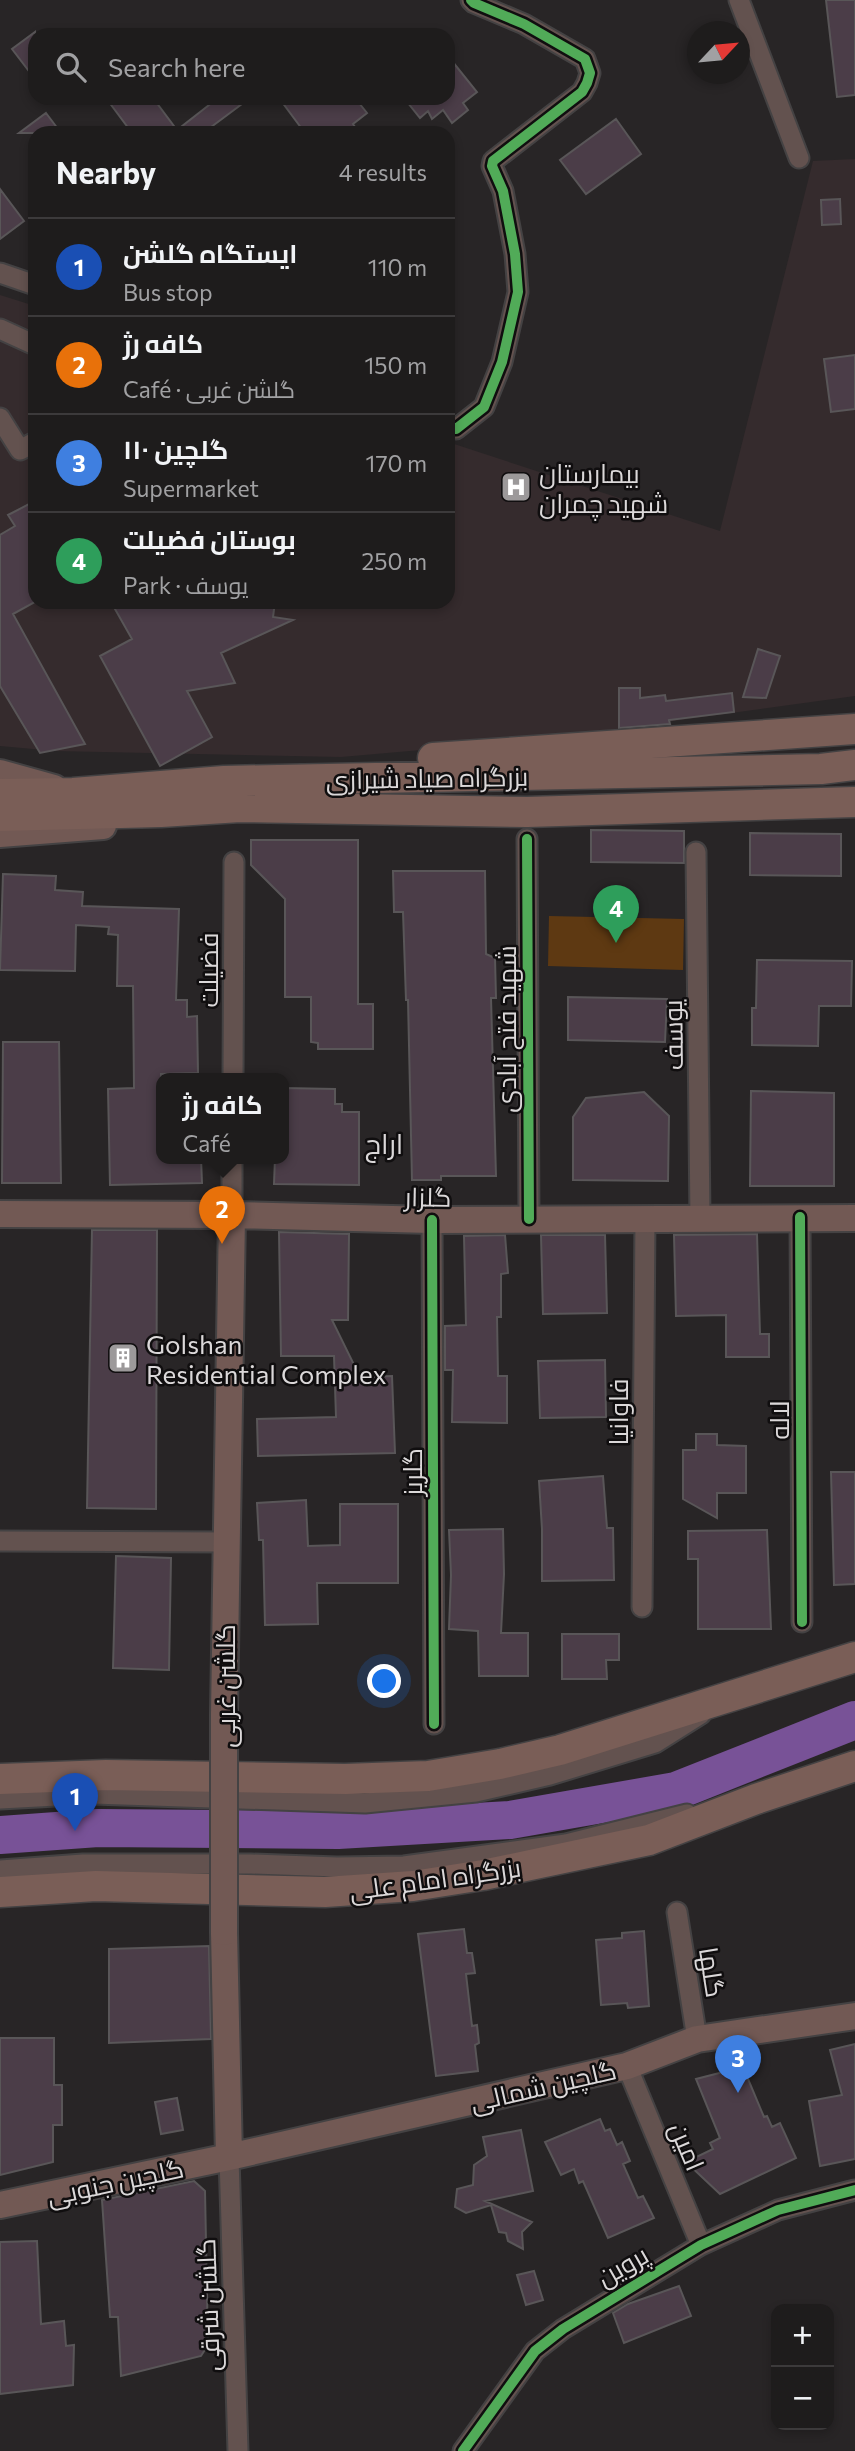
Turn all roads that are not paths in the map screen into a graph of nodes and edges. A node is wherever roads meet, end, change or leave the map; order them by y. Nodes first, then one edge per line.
1 (471, 0) edge
2 (739, 0) edge
3 (799, 158) dead end
4 (0, 273) edge
5 (28, 283) edge
6 (0, 329) edge
7 (28, 342) edge
8 (0, 418) edge
9 (455, 425) edge
10 (28, 446) edge
11 (855, 729) edge
12 (855, 765) edge
13 (0, 773) edge
14 (223, 781) junction
15 (73, 793) junction
16 (0, 794) edge
17 (855, 802) edge
18 (161, 811) junction
19 (0, 816) edge
20 (0, 834) edge
21 (527, 839) dead end
22 (696, 852) dead end
23 (234, 862) dead end
24 (233, 1073) edge
25 (232, 1164) edge
26 (0, 1214) edge
27 (232, 1215) junction
28 (701, 1217) junction
29 (800, 1217) junction
30 (645, 1218) junction
31 (855, 1218) edge
32 (529, 1219) junction
33 (432, 1220) junction
34 (0, 1541) edge
35 (225, 1542) junction
36 (642, 1607) dead end
37 (802, 1622) dead end
38 (855, 1657) edge
39 (732, 1695) junction
40 (434, 1724) dead end
41 (855, 1766) edge
42 (0, 1779) edge
43 (0, 1799) edge
44 (756, 1799) junction
45 (0, 1870) edge
46 (0, 1892) edge
47 (677, 1913) dead end
48 (855, 2016) edge
49 (697, 2039) junction
50 (627, 2066) junction
51 (229, 2157) junction
52 (855, 2190) edge
53 (0, 2205) edge
54 (701, 2245) junction
55 (238, 2451) edge
56 (463, 2451) edge

1 - 9 street
2 - 3 street
4 - 5 street
6 - 7 street
8 - 10 street
11 - 14 highway
12 - 14 highway, بزرگراه صیاد شیرازی
13 - 15 main road
14 - 15 highway, بزرگراه صیاد شیرازی
15 - 16 highway, بزرگراه صیاد شیرازی
17 - 18 highway, بزرگراه صیاد شیرازی
18 - 19 highway, بزرگراه صیاد شیرازی
18 - 20 main road
21 - 32 street, شهید فتح آبادی
22 - 28 street, یوسف
23 - 24 street, فضیلت
25 - 27 street
26 - 27 main road, گلزار
27 - 33 main road, گلزار
27 - 35 main road, گلشن غربی
28 - 29 main road, گلزار
28 - 30 main road, گلزار
29 - 31 main road, گلزار
29 - 37 street, لاله
30 - 32 main road, گلزار
30 - 36 street, فاوانیا
32 - 33 main road, گلزار
33 - 40 street, گلریز
34 - 35 street
35 - 51 main road, گلشن غربی, bridge
38 - 39 highway
39 - 42 highway
39 - 43 street
41 - 44 highway, بزرگراه امام علی
44 - 45 street
44 - 46 highway, بزرگراه امام علی
47 - 49 street, گلها
48 - 49 main road, گلچین شمالی
49 - 50 main road, گلچین شمالی
50 - 51 main road, گلچین شمالی
50 - 54 street, امین
51 - 53 main road, گلچین جنوبی
51 - 55 street, گلشن شرقی
52 - 54 street, پروین
54 - 56 street, پروین

